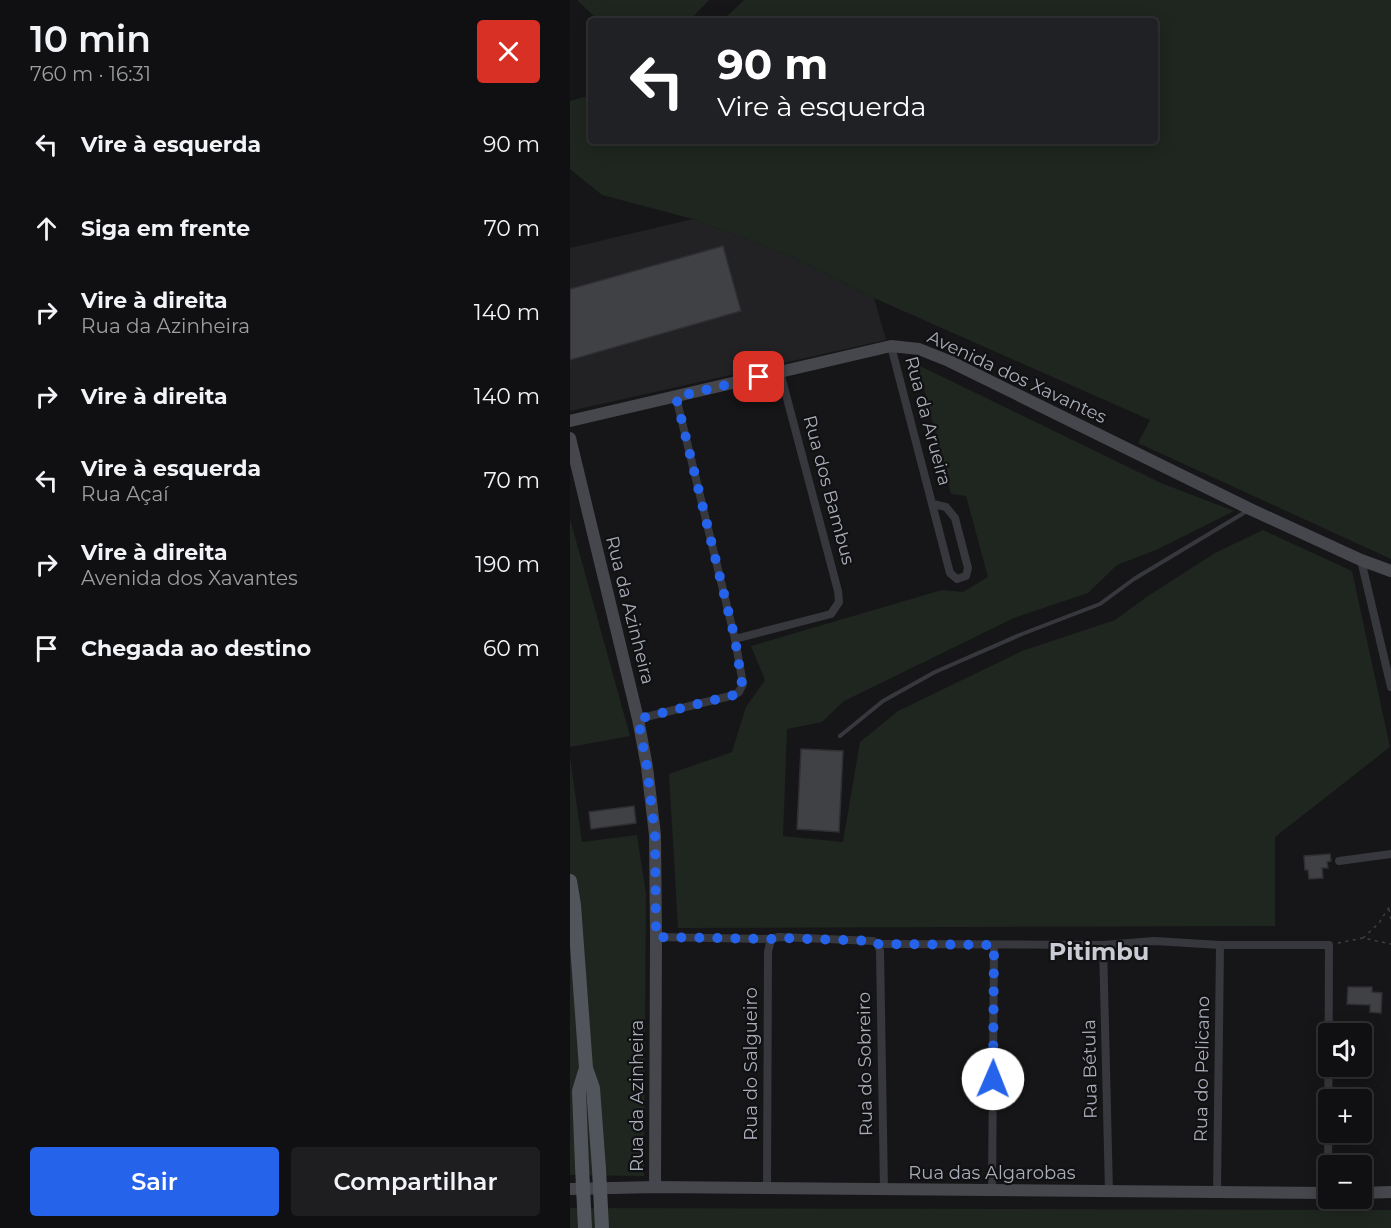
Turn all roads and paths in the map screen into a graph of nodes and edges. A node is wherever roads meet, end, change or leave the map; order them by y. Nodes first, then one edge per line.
1 (891, 346) junction
2 (780, 372) junction
3 (676, 397) junction
4 (570, 421) edge
5 (570, 438) edge
6 (933, 504) junction
7 (1250, 509) junction
8 (1361, 560) junction
9 (1391, 571) edge
10 (735, 639) junction
11 (1391, 687) edge
12 (638, 719) junction
13 (840, 736) dead end
14 (1391, 854) edge
15 (1339, 861) dead end
16 (570, 881) edge
17 (1391, 904) edge
18 (1388, 908) junction
19 (1391, 920) edge
20 (656, 937) junction
21 (1363, 938) junction
22 (771, 939) junction
23 (875, 942) junction
24 (1391, 944) edge
25 (994, 945) junction
26 (1103, 945) junction
27 (1220, 945) junction
28 (1329, 945) junction
29 (586, 1064) junction
30 (1328, 1155) edge
31 (650, 1187) junction
32 (570, 1189) edge
33 (766, 1189) junction
34 (884, 1190) junction
35 (992, 1190) junction
36 (1109, 1192) junction
37 (1391, 1192) edge
38 (1217, 1193) junction
39 (1318, 1193) edge
40 (1372, 1193) edge
41 (585, 1228) edge
42 (602, 1228) edge

1 - 2 street, Avenida dos Xavantes
1 - 6 street, Rua da Arueira
1 - 7 street, Avenida dos Xavantes
2 - 3 street, Avenida dos Xavantes
2 - 10 street, Rua dos Bambus
3 - 4 street, Avenida dos Xavantes
3 - 10 street
5 - 12 street, Rua da Azinheira
6 - 6 street, Rua da Arueira
7 - 8 street, Avenida dos Xavantes
7 - 13 lane
8 - 9 street, Avenida dos Xavantes
8 - 11 street
10 - 12 street
12 - 20 street, Rua da Azinheira
14 - 15 street
16 - 29 main road
17 - 18 path
18 - 19 path
18 - 21 path
20 - 22 street
20 - 31 street, Rua da Azinheira
21 - 24 path
21 - 28 path
22 - 23 street
22 - 33 street, Rua do Salgueiro
23 - 25 street
23 - 34 street, Rua do Sobreiro
25 - 26 street
25 - 35 street
26 - 27 street
26 - 36 street, Rua Bétula
27 - 28 street
27 - 38 street, Rua do Pelicano
28 - 30 street
29 - 41 main road, bridge
29 - 42 main road, bridge
31 - 32 street, Rua das Algarobas
31 - 33 street, Rua das Algarobas
33 - 34 street, Rua das Algarobas
34 - 35 street, Rua das Algarobas
35 - 36 street, Rua das Algarobas
36 - 38 street, Rua das Algarobas
37 - 40 street
38 - 39 street, Rua das Algarobas

